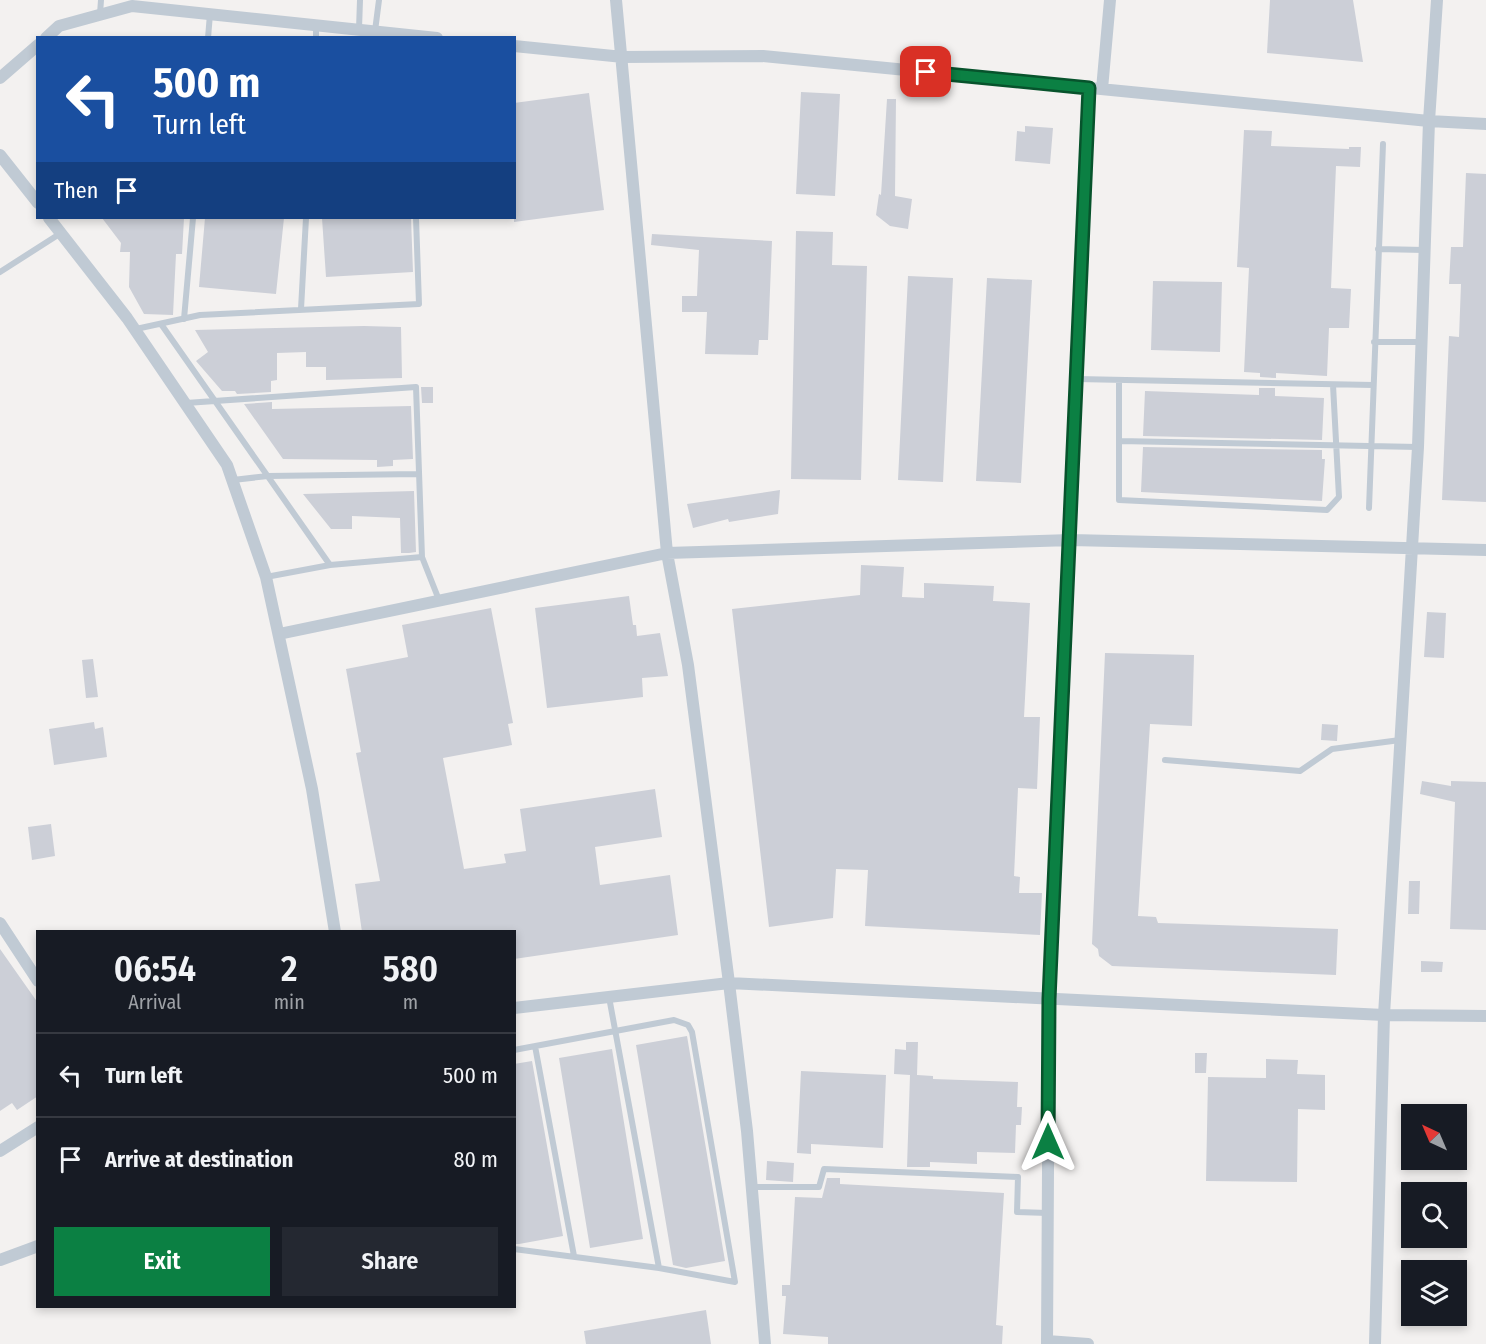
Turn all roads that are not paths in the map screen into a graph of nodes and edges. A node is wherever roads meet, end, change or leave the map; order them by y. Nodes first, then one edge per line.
1 (101, 0) edge
2 (360, 0) edge
3 (379, 0) edge
4 (616, 0) edge
5 (1110, 0) edge
6 (1437, 0) edge
7 (132, 3) edge
8 (210, 14) junction
9 (100, 15) junction
10 (359, 29) junction
11 (316, 31) edge
12 (375, 31) junction
13 (394, 35) edge
14 (48, 36) edge
15 (208, 36) edge
16 (516, 45) edge
17 (36, 47) edge
18 (623, 57) junction
19 (0, 78) edge
20 (1095, 89) junction
21 (1429, 121) junction
22 (1486, 124) edge
23 (1383, 144) dead end
24 (0, 155) edge
25 (36, 200) edge
26 (50, 219) edge
27 (193, 219) edge
28 (306, 219) edge
29 (416, 219) edge
30 (62, 234) junction
31 (1378, 249) junction
32 (1424, 250) junction
33 (0, 272) edge
34 (301, 309) junction
35 (184, 318) junction
36 (161, 324) junction
37 (135, 330) junction
38 (1374, 342) junction
39 (1421, 342) junction
40 (1077, 379) junction
41 (1119, 380) junction
42 (1333, 385) junction
43 (1372, 386) junction
44 (216, 401) junction
45 (185, 403) junction
46 (1119, 441) junction
47 (1336, 446) junction
48 (1373, 447) junction
49 (1418, 447) junction
50 (419, 474) junction
51 (268, 476) junction
52 (233, 480) junction
53 (1369, 508) dead end
54 (1071, 540) junction
55 (1412, 548) junction
56 (1486, 550) edge
57 (667, 553) junction
58 (422, 557) junction
59 (330, 565) junction
60 (266, 577) junction
61 (439, 600) junction
62 (279, 634) junction
63 (1400, 740) junction
64 (1165, 760) dead end
65 (0, 923) edge
66 (334, 930) edge
67 (36, 978) edge
68 (729, 982) junction
69 (609, 997) junction
70 (1049, 999) junction
71 (516, 1008) edge
72 (1384, 1015) junction
73 (1486, 1016) edge
74 (615, 1031) junction
75 (536, 1046) junction
76 (516, 1050) edge
77 (36, 1128) edge
78 (0, 1150) edge
79 (752, 1187) junction
80 (1048, 1213) junction
81 (36, 1247) edge
82 (516, 1249) edge
83 (574, 1256) junction
84 (0, 1260) edge
85 (659, 1268) junction
86 (1047, 1343) edge
87 (765, 1344) edge
88 (1088, 1344) edge
89 (1375, 1344) edge

1 - 9 lane
2 - 10 lane
3 - 12 lane
4 - 18 street
5 - 20 street
6 - 21 street
7 - 8 street
7 - 9 street
8 - 11 street
8 - 15 lane
9 - 14 street
10 - 11 street
10 - 12 street
12 - 13 street
16 - 18 street
17 - 19 street
18 - 20 street
18 - 57 street
20 - 21 street
20 - 40 street
21 - 22 street
21 - 32 street
23 - 31 lane
24 - 25 street
26 - 30 street
27 - 35 lane
28 - 34 lane
29 - 34 lane
30 - 33 lane
30 - 37 street
31 - 32 lane
31 - 38 lane
32 - 39 street
34 - 35 lane
35 - 36 lane
36 - 37 lane
36 - 44 lane
37 - 45 street
38 - 39 lane
38 - 43 lane
39 - 49 street
40 - 41 lane
40 - 54 street
41 - 42 lane
41 - 46 lane
42 - 43 lane
42 - 47 lane
43 - 48 lane
44 - 45 lane
44 - 50 lane
44 - 51 lane
45 - 52 street
46 - 47 lane
46 - 47 lane
47 - 48 lane
48 - 49 lane
48 - 53 lane
49 - 55 street
50 - 51 lane
50 - 58 lane
51 - 52 lane
51 - 59 lane
52 - 60 street
54 - 55 street
54 - 57 street
54 - 70 street
55 - 56 street
55 - 63 street
57 - 61 street
57 - 68 street
58 - 59 lane
58 - 61 lane
59 - 60 lane
60 - 62 street
61 - 62 street
62 - 66 street
63 - 64 lane
63 - 72 street
65 - 67 street
68 - 69 street
68 - 70 street
68 - 79 street
69 - 71 street
69 - 74 lane
70 - 72 street
70 - 80 street
72 - 73 street
72 - 89 street
74 - 75 lane
74 - 85 lane
74 - 85 lane
75 - 76 lane
75 - 83 lane
77 - 78 street
79 - 80 lane
79 - 87 street
80 - 86 street
81 - 84 street
82 - 83 lane
83 - 85 lane
86 - 88 street

